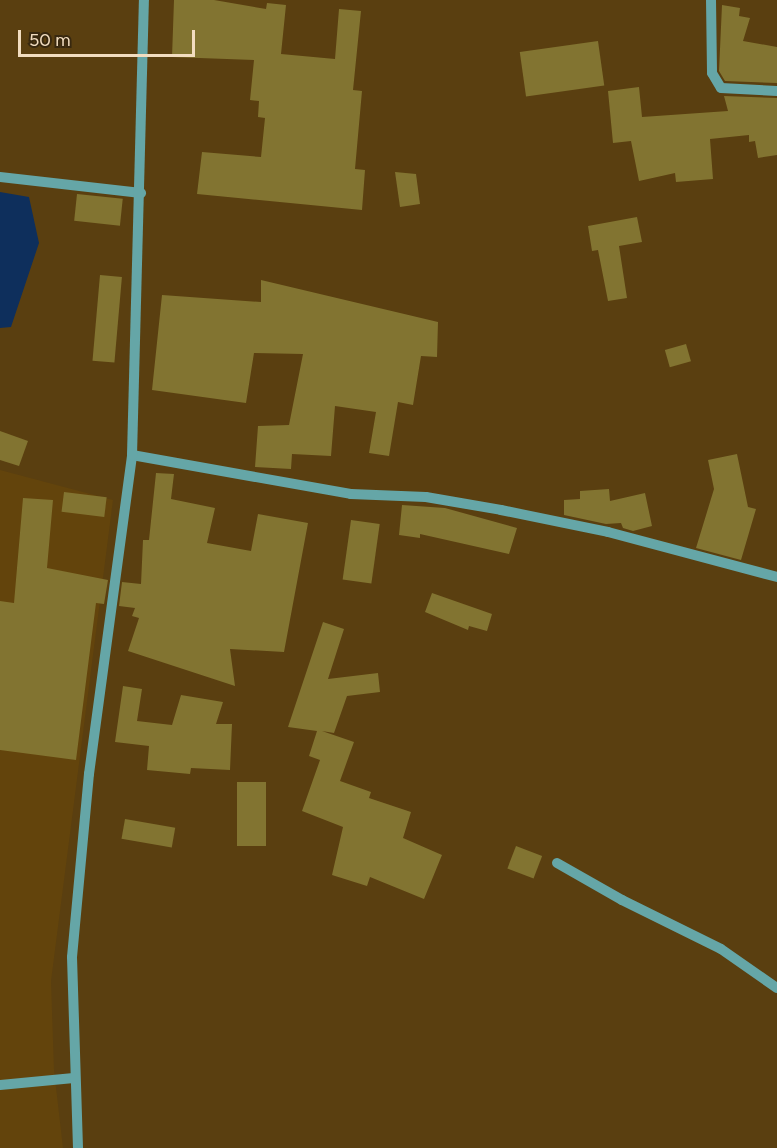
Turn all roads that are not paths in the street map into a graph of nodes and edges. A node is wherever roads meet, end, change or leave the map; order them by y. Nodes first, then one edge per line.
1 (144, 0) edge
2 (711, 0) edge
3 (777, 91) edge
4 (0, 177) edge
5 (141, 193) junction
6 (132, 455) junction
7 (777, 577) edge
8 (557, 862) dead end
9 (777, 988) edge
10 (74, 1078) junction
11 (0, 1085) edge
12 (78, 1148) edge

1 - 5 street
2 - 3 street
4 - 5 street
5 - 6 street
6 - 7 street
6 - 10 street
8 - 9 street
10 - 11 street
10 - 12 street

